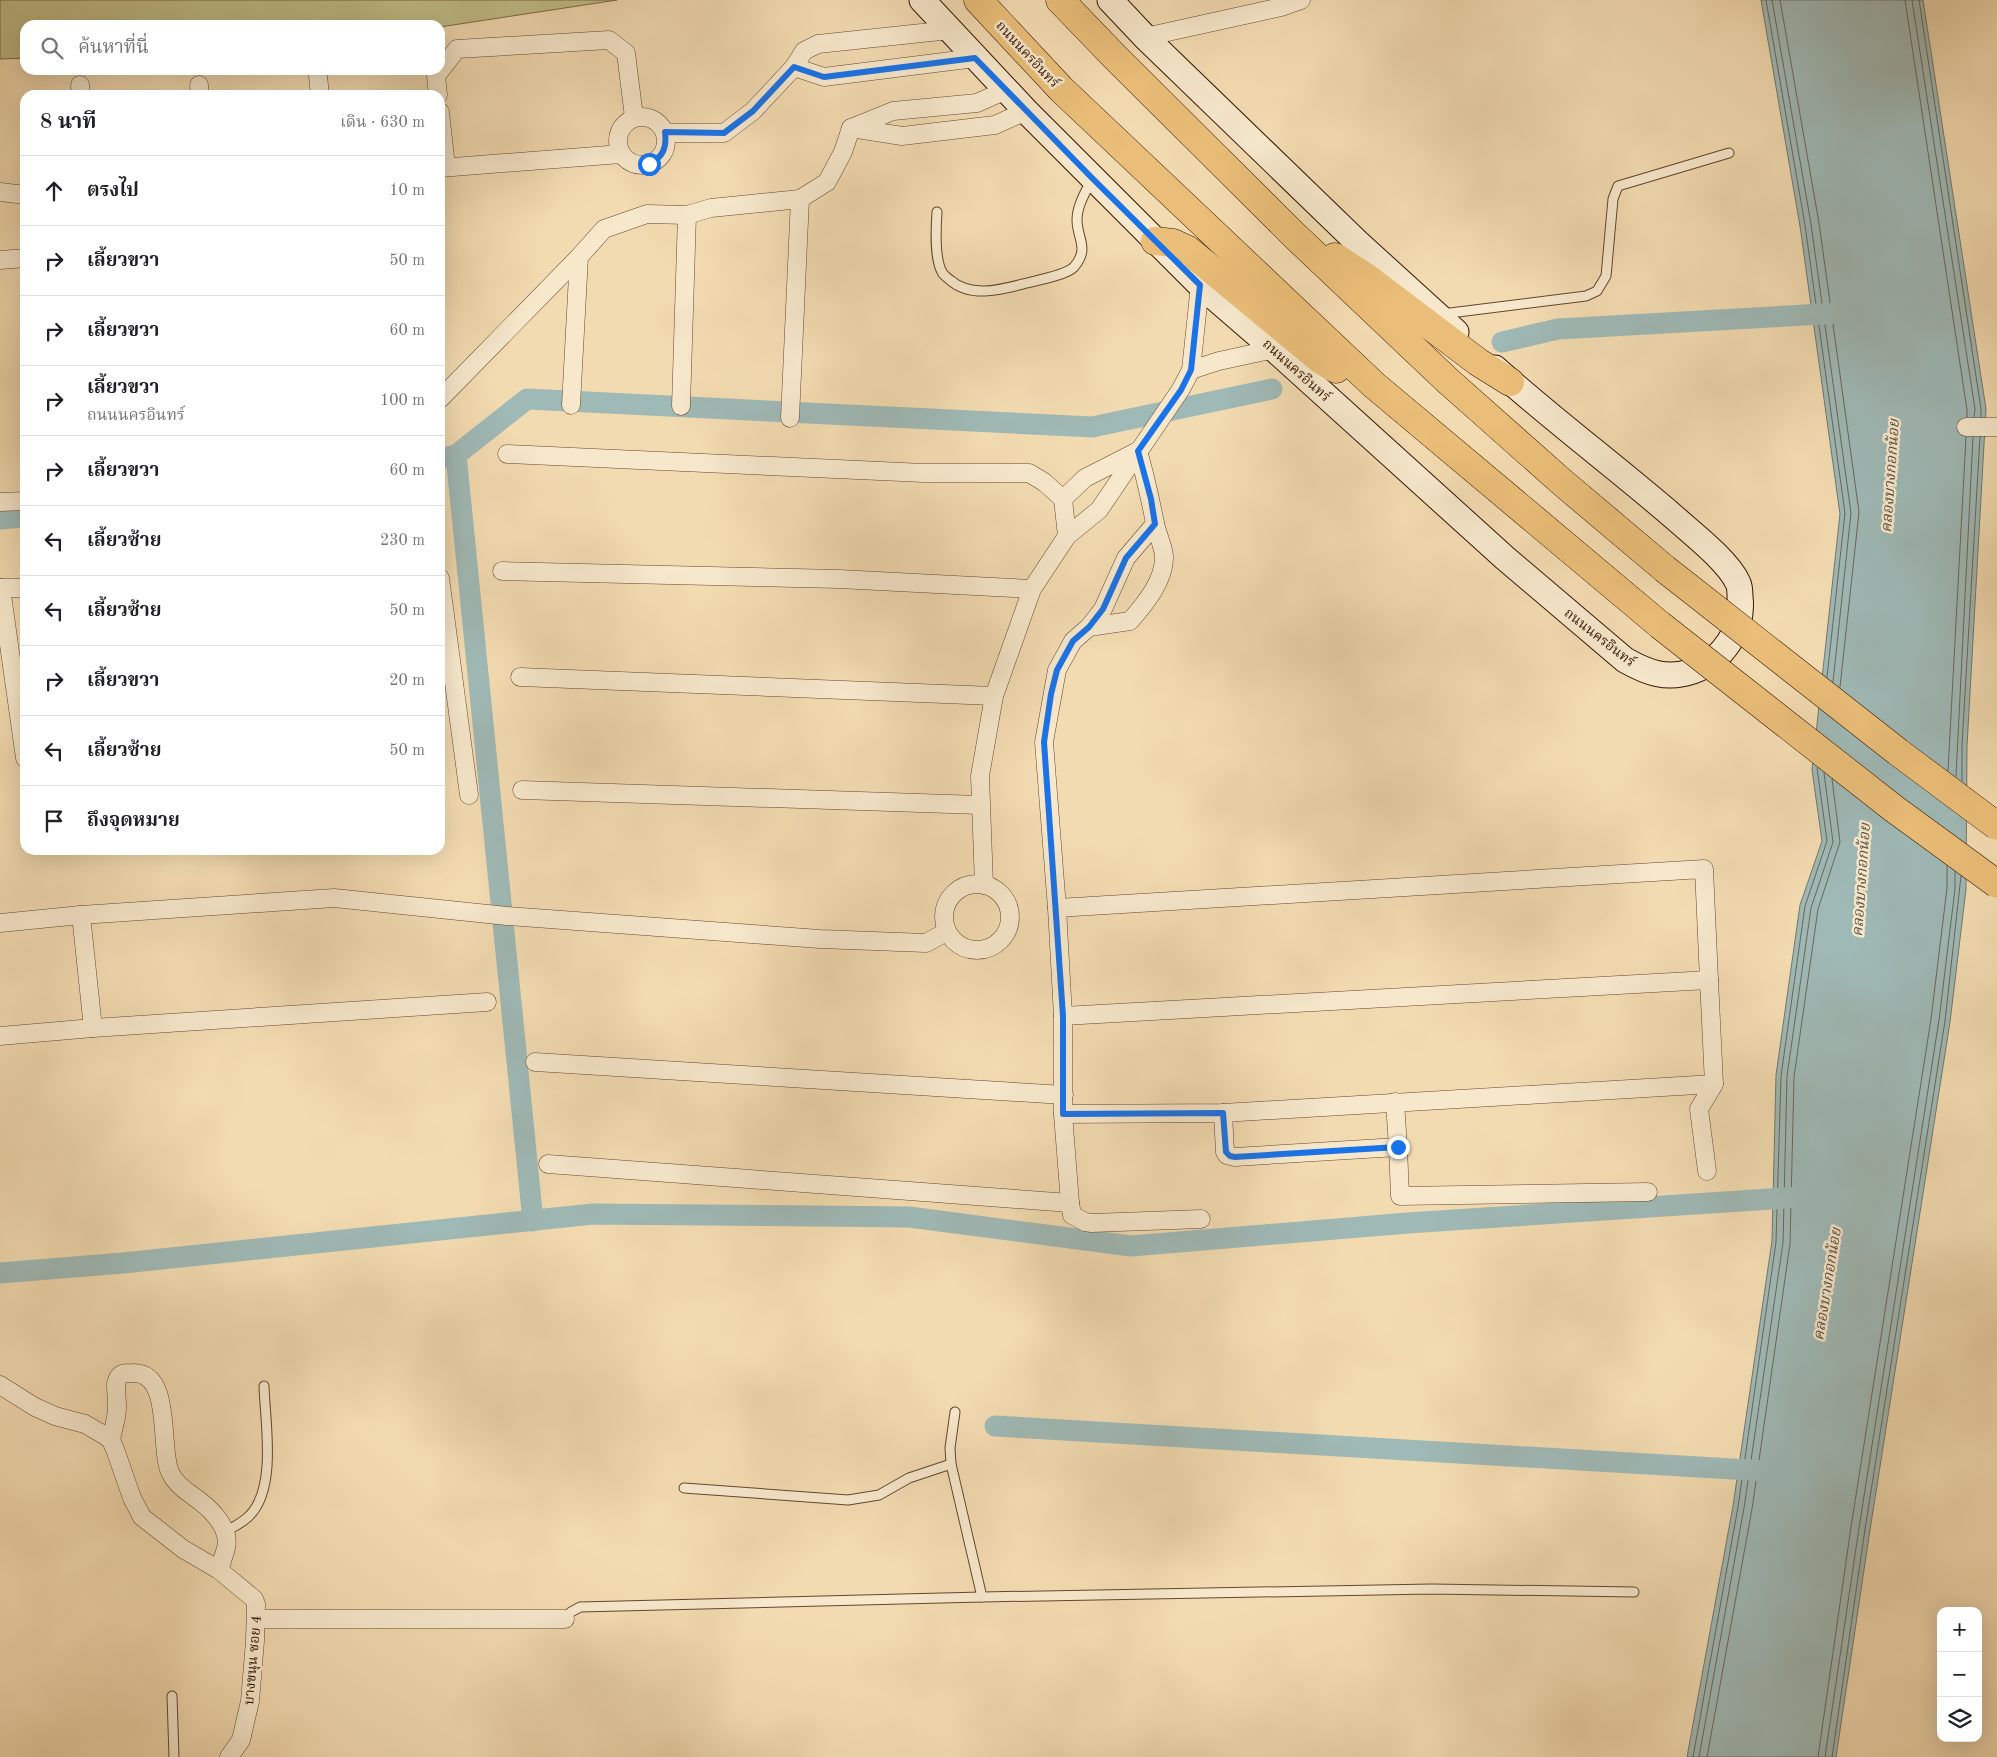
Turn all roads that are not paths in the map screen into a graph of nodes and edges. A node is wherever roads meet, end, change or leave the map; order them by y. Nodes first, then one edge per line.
1 (922, 0) edge
2 (978, 0) edge
3 (1060, 0) edge
4 (1110, 0) edge
5 (1301, 0) edge
6 (950, 30) junction
7 (1145, 37) junction
8 (975, 58) junction
9 (445, 64) edge
10 (794, 67) junction
11 (437, 75) edge
12 (318, 76) dead end
13 (319, 90) edge
14 (437, 90) edge
15 (1006, 90) junction
16 (1026, 111) junction
17 (634, 117) junction
18 (851, 128) junction
19 (665, 132) junction
20 (1729, 153) dead end
21 (621, 154) junction
22 (445, 168) edge
23 (1092, 178) junction
24 (0, 192) edge
25 (20, 194) edge
26 (800, 199) junction
27 (937, 212) dead end
28 (687, 215) junction
29 (1294, 235) junction
30 (1155, 241) junction
31 (578, 257) junction
32 (20, 258) edge
33 (0, 260) edge
34 (1200, 285) junction
35 (1437, 315) junction
36 (1274, 348) junction
37 (1191, 370) junction
38 (1510, 382) junction
39 (1374, 386) junction
40 (445, 394) edge
41 (571, 405) dead end
42 (681, 406) dead end
43 (790, 418) dead end
44 (1997, 426) edge
45 (1966, 427) dead end
46 (1138, 451) junction
47 (506, 454) dead end
48 (1063, 499) junction
49 (20, 501) edge
50 (0, 502) edge
51 (1155, 524) junction
52 (1067, 536) junction
53 (502, 571) dead end
54 (0, 588) edge
55 (20, 588) edge
56 (1032, 589) junction
57 (445, 615) edge
58 (1089, 627) junction
59 (520, 677) dead end
60 (994, 696) junction
61 (20, 724) edge
62 (522, 790) dead end
63 (469, 795) dead end
64 (980, 805) junction
65 (1997, 826) edge
66 (1997, 884) edge
67 (984, 885) junction
68 (1057, 908) junction
69 (82, 915) junction
70 (0, 923) edge
71 (946, 932) junction
72 (1709, 980) junction
73 (487, 1002) dead end
74 (1063, 1016) junction
75 (93, 1028) junction
76 (0, 1036) edge
77 (536, 1062) dead end
78 (1714, 1084) junction
79 (1064, 1095) junction
80 (1395, 1102) junction
81 (1223, 1113) junction
82 (1063, 1114) junction
83 (1398, 1147) junction
84 (548, 1164) dead end
85 (1706, 1171) dead end
86 (1648, 1192) dead end
87 (1070, 1203) junction
88 (1201, 1219) dead end
89 (0, 1385) edge
90 (264, 1386) dead end
91 (955, 1412) dead end
92 (110, 1440) junction
93 (951, 1464) junction
94 (684, 1488) dead end
95 (225, 1532) junction
96 (219, 1570) junction
97 (1634, 1592) dead end
98 (982, 1597) junction
99 (256, 1619) junction
100 (565, 1619) joint
101 (172, 1696) dead end
102 (174, 1757) edge
103 (229, 1757) edge

1 - 6 main road, ถนนนครอินทร์
2 - 39 main road, ถนนนครอินทร์
3 - 29 main road
4 - 7 main road, ถนนนครอินทร์
5 - 7 street
6 - 8 main road, ถนนนครอินทร์
6 - 10 street
7 - 35 main road, ถนนนครอินทร์
8 - 10 street
8 - 15 main road, ถนนนครอินทร์
9 - 17 street
10 - 19 street
11 - 14 street
12 - 13 street
15 - 16 main road, ถนนนครอินทร์
15 - 18 street
16 - 18 street
16 - 23 main road, ถนนนครอินทร์
17 - 19 street
17 - 21 street
18 - 26 street
19 - 21 street
20 - 35 lane
21 - 22 street
23 - 27 lane
23 - 30 main road, ถนนนครอินทร์
24 - 25 street
26 - 28 street
26 - 43 street
28 - 31 street
28 - 42 street
29 - 38 main road
29 - 65 main road, bridge
30 - 34 main road, ถนนนครอินทร์
30 - 39 main road
31 - 40 street
31 - 41 street
32 - 33 street
34 - 36 main road, ถนนนครอินทร์
34 - 37 street
35 - 38 main road, ถนนนครอินทร์
36 - 37 street
36 - 38 main road, ถนนนครอินทร์
37 - 46 street
39 - 66 main road, ถนนนครอินทร์, bridge
44 - 45 street
46 - 48 street
46 - 51 street
46 - 52 street
47 - 48 street
48 - 52 street
49 - 50 street
51 - 58 street
51 - 58 street
52 - 56 street
53 - 56 street
54 - 55 street
54 - 61 street
56 - 60 street
57 - 63 street
58 - 68 street
59 - 60 street
60 - 64 street
62 - 64 street
64 - 67 street
67 - 71 street
67 - 71 street
68 - 72 street
68 - 74 street
69 - 70 street
69 - 71 street
69 - 75 street
72 - 74 street
72 - 78 street
73 - 75 street
74 - 79 street
75 - 76 street
77 - 79 street
78 - 80 street
78 - 85 street
79 - 82 street
80 - 81 street
80 - 83 street
81 - 82 street
81 - 83 street
82 - 87 street
83 - 86 street
84 - 87 street
87 - 88 street
89 - 92 street
90 - 95 lane
91 - 93 lane
92 - 95 street
92 - 96 street, บางขนุน ซอย 4
93 - 94 lane
93 - 98 lane
95 - 96 street
96 - 99 street, บางขนุน ซอย 4
97 - 98 lane
98 - 100 lane
99 - 100 street
99 - 103 street, บางขนุน ซอย 4
101 - 102 lane

